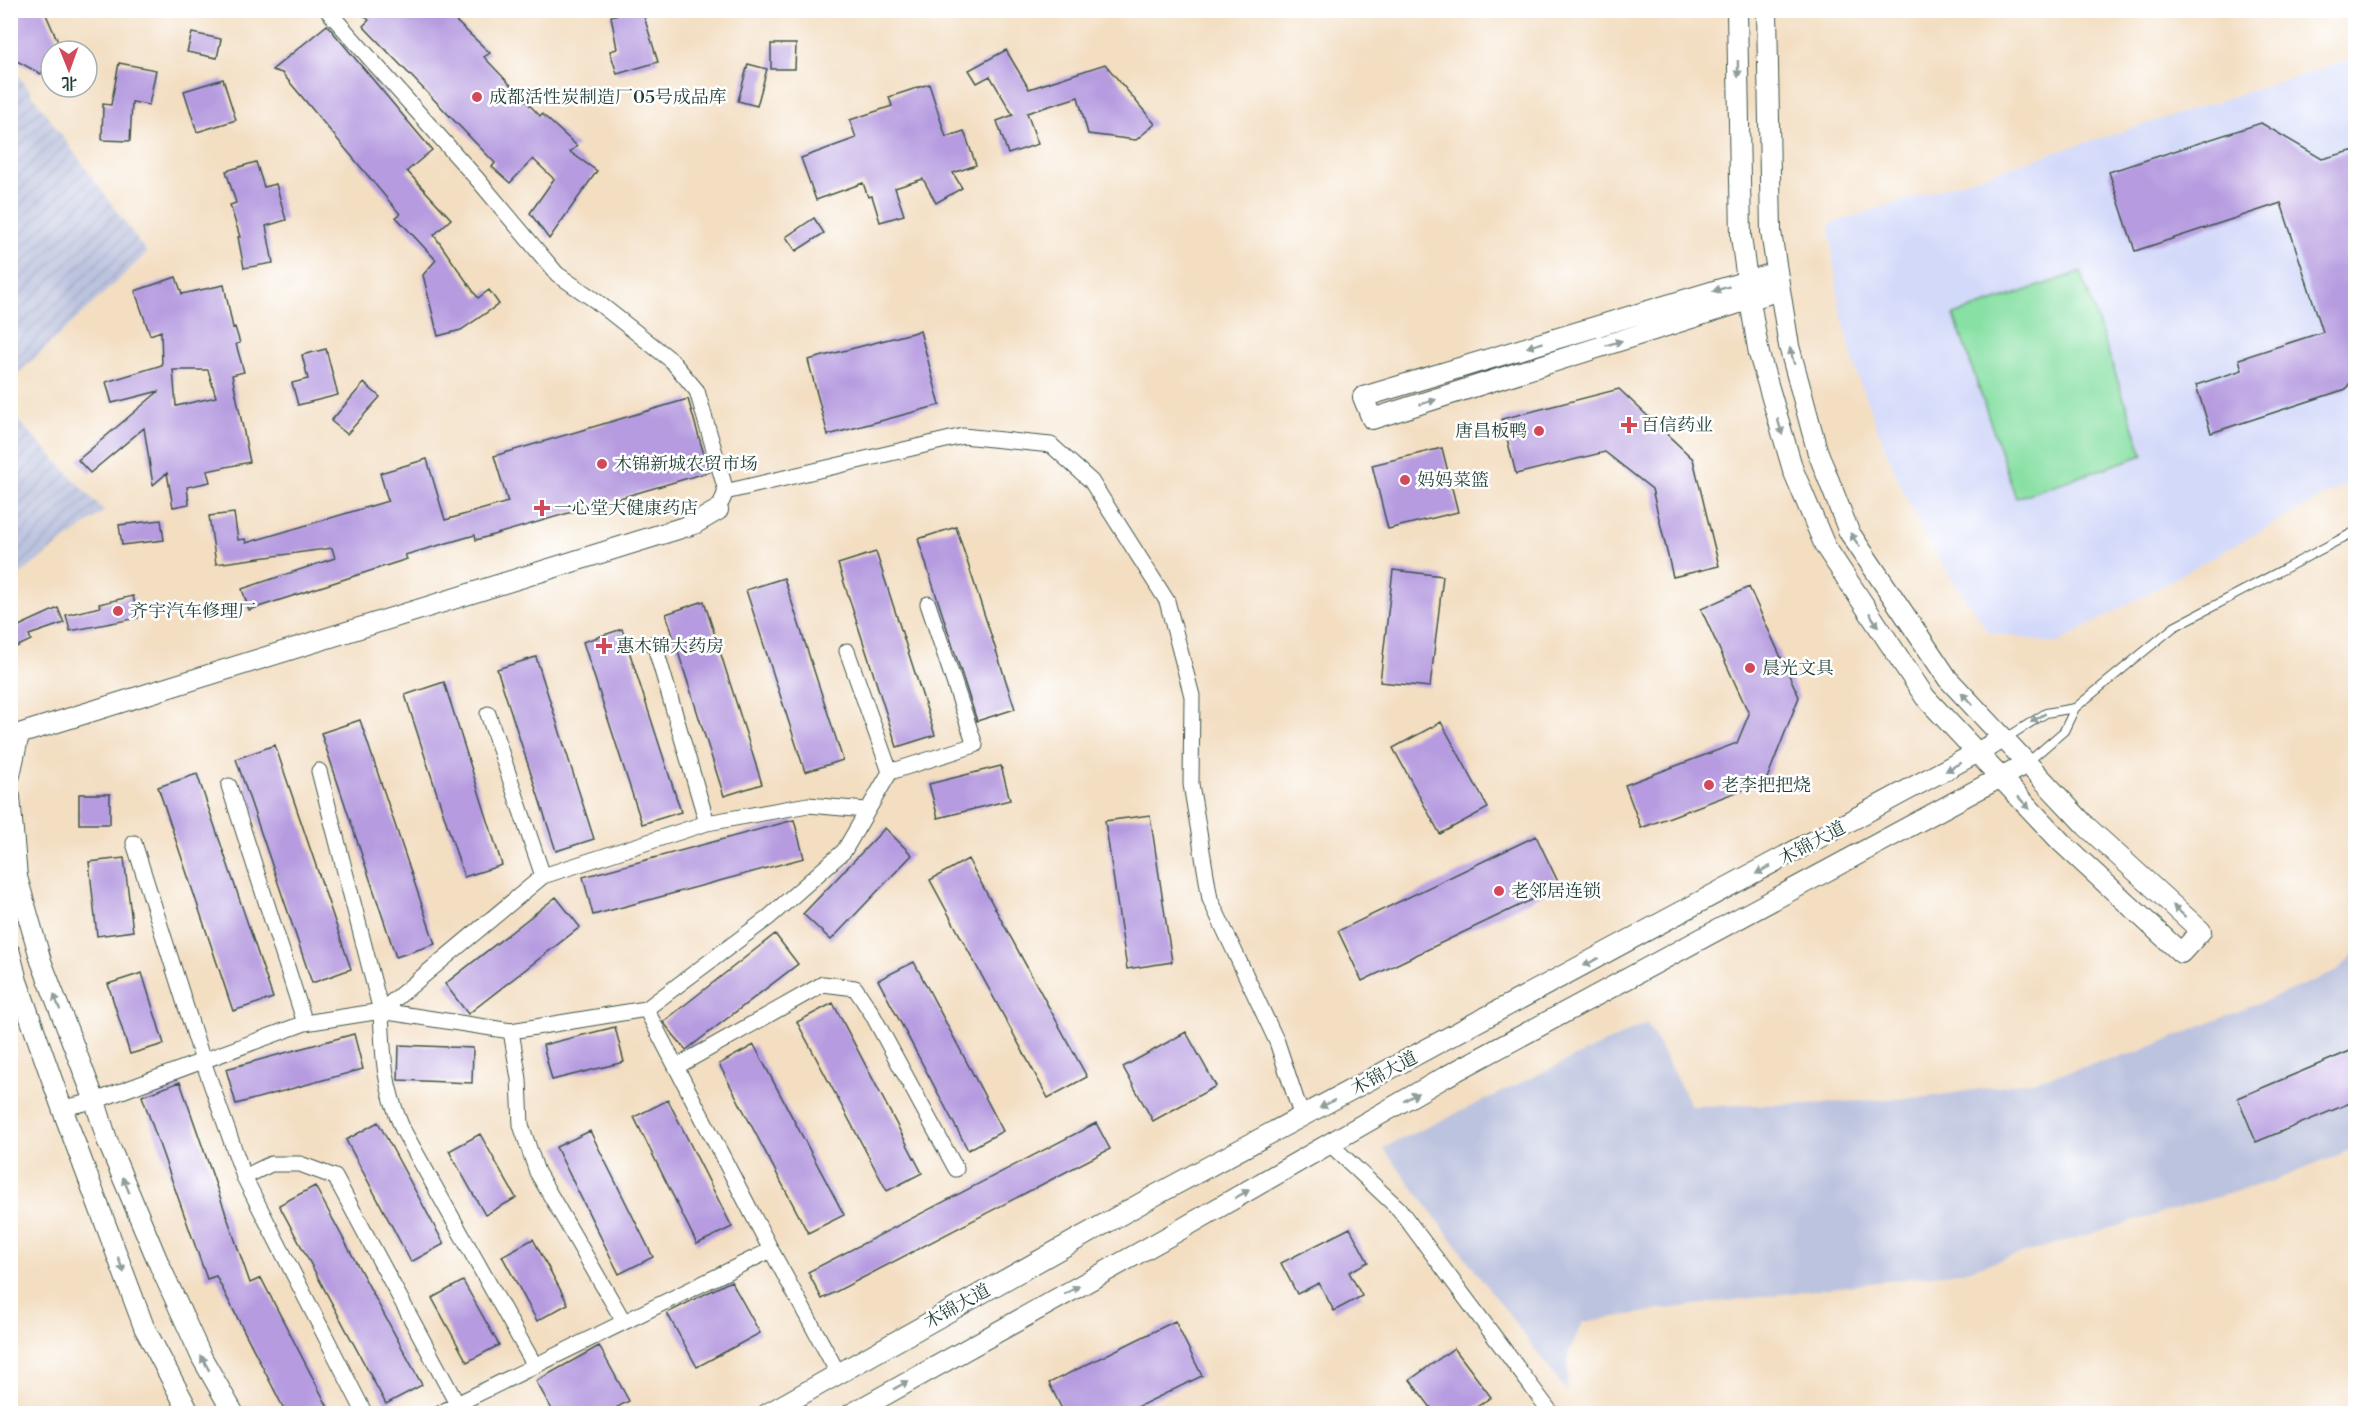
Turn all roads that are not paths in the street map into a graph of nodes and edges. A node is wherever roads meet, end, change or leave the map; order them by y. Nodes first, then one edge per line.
1 (327, 10) edge
2 (1737, 10) edge
3 (1767, 10) edge
4 (1779, 281) junction
5 (1748, 291) junction
6 (722, 501) junction
7 (2355, 531) edge
8 (928, 604) dead end
9 (654, 643) dead end
10 (847, 651) dead end
11 (2075, 708) junction
12 (488, 714) dead end
13 (15, 737) edge
14 (2004, 738) junction
15 (1978, 753) junction
16 (2027, 763) junction
17 (319, 771) dead end
18 (890, 772) junction
19 (10, 775) edge
20 (2000, 777) junction
21 (229, 786) dead end
22 (10, 797) edge
23 (866, 810) junction
24 (707, 822) junction
25 (134, 843) dead end
26 (543, 876) junction
27 (10, 953) edge
28 (646, 1009) junction
29 (381, 1011) junction
30 (305, 1023) junction
31 (512, 1031) junction
32 (202, 1061) junction
33 (676, 1067) junction
34 (96, 1101) junction
35 (62, 1108) junction
36 (1302, 1117) junction
37 (1329, 1144) junction
38 (956, 1169) dead end
39 (244, 1177) junction
40 (771, 1250) junction
41 (624, 1322) junction
42 (535, 1366) junction
43 (838, 1373) junction
44 (457, 1404) junction
45 (190, 1413) edge
46 (234, 1413) edge
47 (365, 1413) edge
48 (439, 1413) edge
49 (767, 1413) edge
50 (850, 1413) edge
51 (1552, 1413) edge

1 - 6 street
2 -> 5 street
3 - 4 street
4 - 5 street
14 -> 4 street
5 -> 5 street
5 -> 15 street
6 - 13 street
6 - 36 street
7 - 11 lane
8 - 18 street
9 - 24 street
10 - 18 street
11 -> 14 lane
11 - 16 lane
12 - 26 street
13 - 19 street
14 - 15 street, 木锦大道
14 - 16 street
15 - 20 street
15 -> 36 street, 木锦大道
16 - 20 street, 木锦大道
20 -> 16 street
17 - 29 street
18 - 23 street
37 -> 20 street, 木锦大道
21 - 30 street
34 -> 22 street
23 - 24 street
23 - 28 street
24 - 26 street
25 - 32 street
26 - 29 street
27 - 35 street
28 - 31 street
28 - 33 street
29 - 30 street
29 - 31 street
29 - 42 street
30 - 32 street
31 - 41 street
32 - 34 street
32 - 39 street
33 - 38 street
33 - 40 street
34 - 35 street
46 -> 34 street
35 -> 45 street
36 - 43 street, 木锦大道
50 -> 37 street, 木锦大道
37 - 51 street
39 - 44 street
39 - 47 street
40 - 41 street
40 - 43 street
41 - 42 street
42 - 44 street
43 - 49 street, 木锦大道
44 - 48 street

